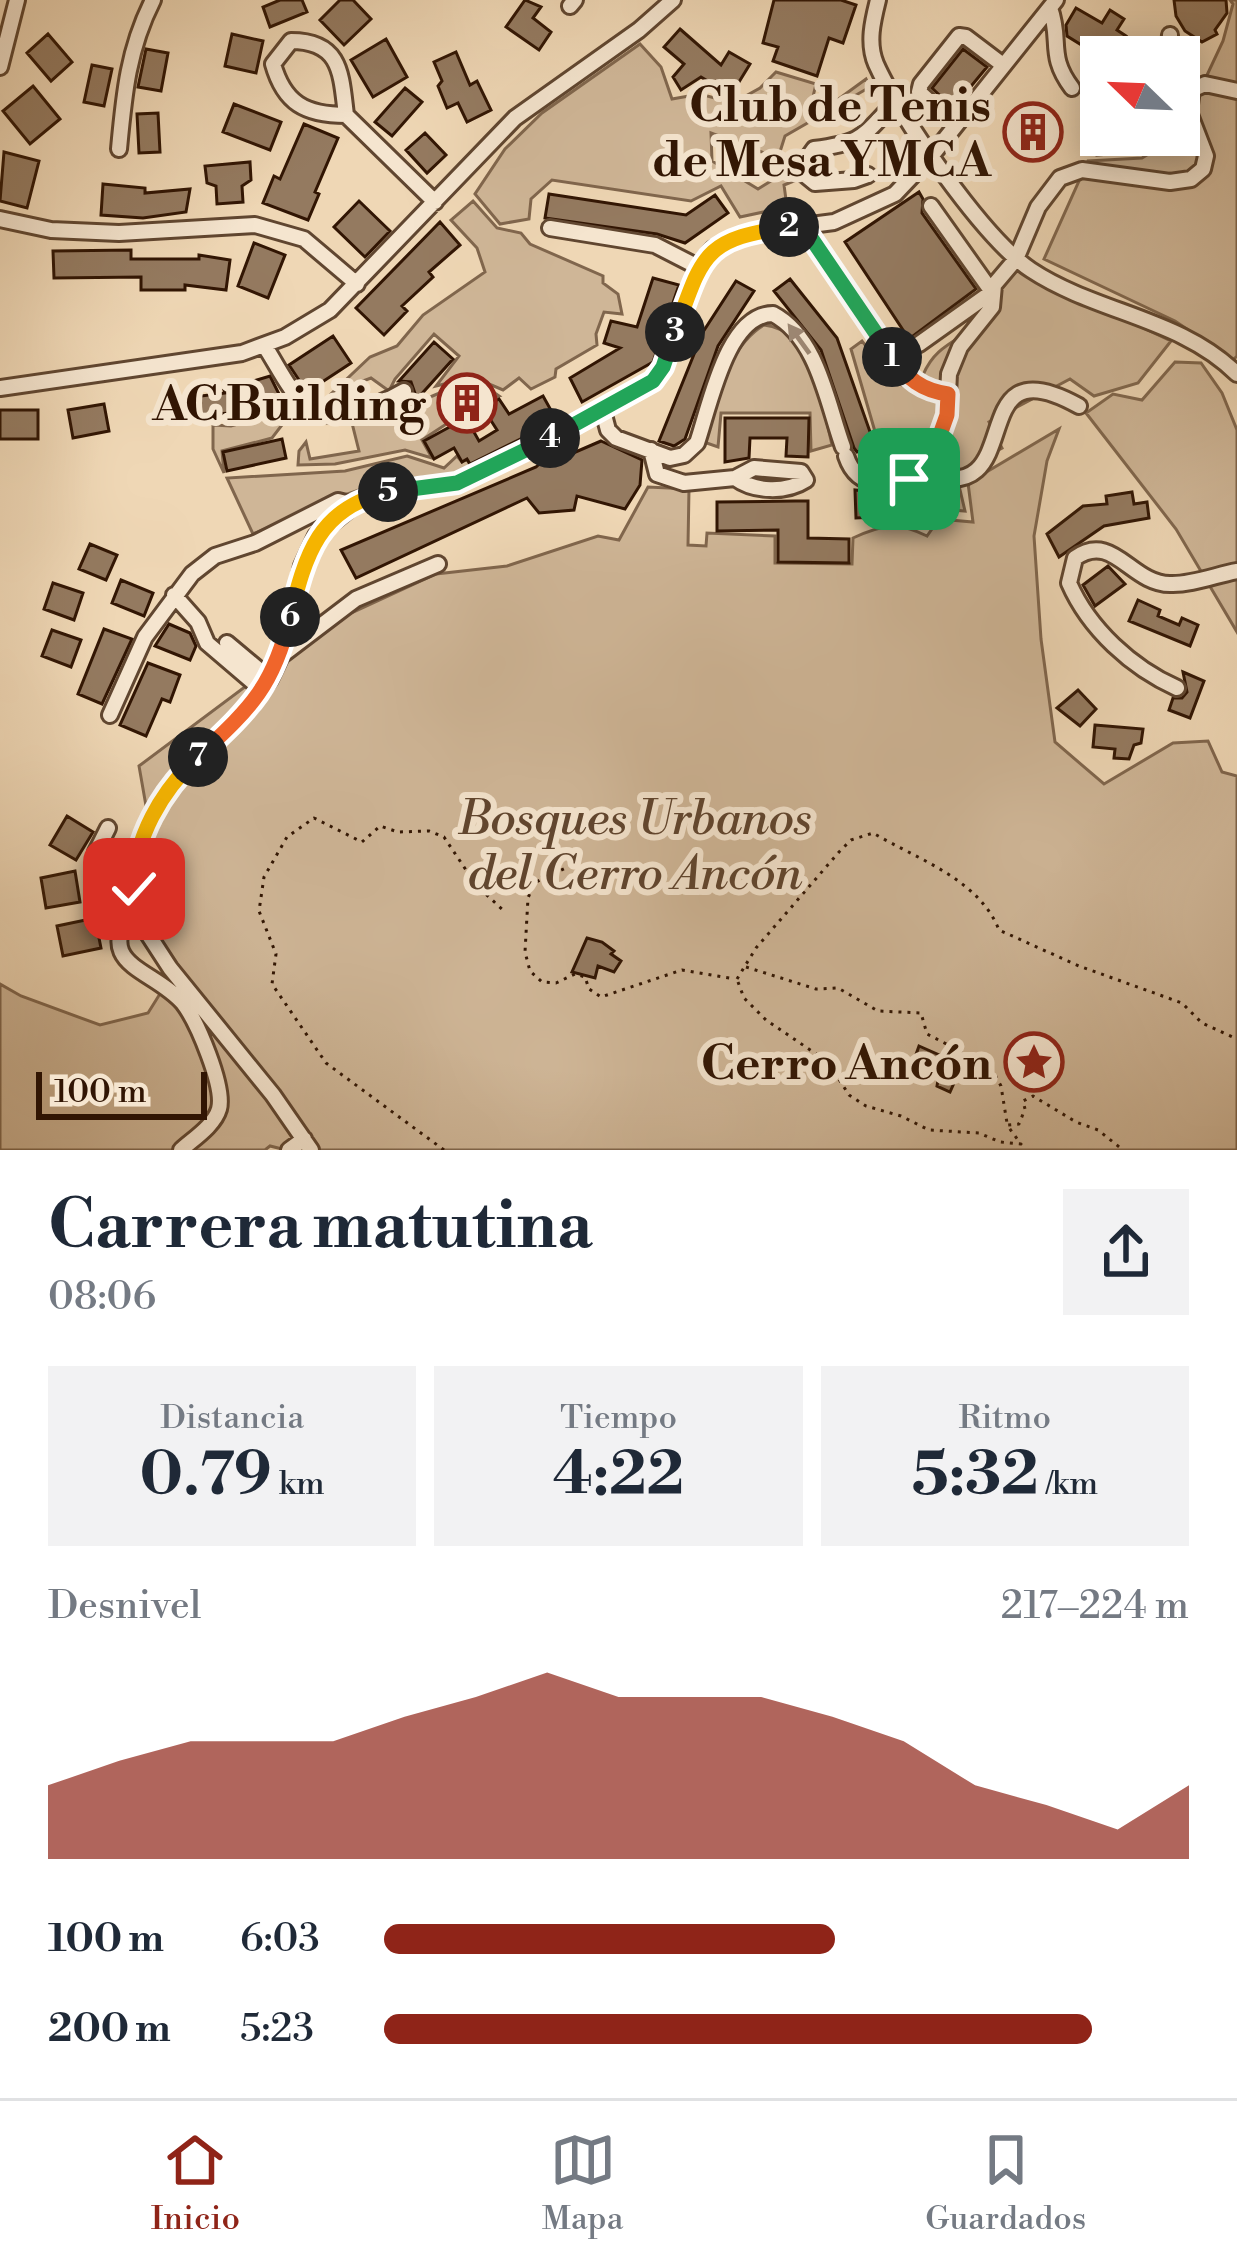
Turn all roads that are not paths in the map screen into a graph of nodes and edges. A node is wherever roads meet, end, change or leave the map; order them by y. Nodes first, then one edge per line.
1 (17, 0) edge
2 (153, 0) edge
3 (643, 0) edge
4 (878, 0) edge
5 (1053, 4) edge
6 (667, 5) edge
7 (1003, 65) junction
8 (0, 67) edge
9 (1200, 85) edge
10 (1072, 88) dead end
11 (1237, 91) edge
12 (897, 101) junction
13 (346, 115) junction
14 (955, 125) junction
15 (1200, 140) edge
16 (119, 149) dead end
17 (933, 154) junction
18 (868, 175) dead end
19 (435, 202) junction
20 (931, 206) dead end
21 (0, 219) edge
22 (803, 226) junction
23 (550, 228) dead end
24 (1016, 259) junction
25 (698, 267) junction
26 (357, 284) junction
27 (992, 292) junction
28 (920, 344) dead end
29 (264, 345) junction
30 (1237, 374) edge
31 (0, 388) edge
32 (404, 392) dead end
33 (948, 394) junction
34 (1079, 406) dead end
35 (603, 411) junction
36 (651, 450) junction
37 (926, 474) junction
38 (735, 478) dead end
39 (350, 504) junction
40 (438, 564) dead end
41 (1237, 571) edge
42 (174, 595) junction
43 (227, 643) dead end
44 (281, 656) junction
45 (266, 685) junction
46 (1177, 688) dead end
47 (110, 716) dead end
48 (108, 828) dead end
49 (134, 869) junction
50 (135, 906) junction
51 (307, 1145) edge
52 (181, 1150) edge
53 (289, 1150) edge

1 - 8 street
2 - 16 street
3 - 6 street
4 - 12 street
5 - 7 street
5 - 10 street
6 - 19 street
7 - 14 street
7 - 14 street
9 - 11 street
12 - 17 street
12 - 18 street
13 - 13 street
13 - 19 street
14 - 17 street
15 - 24 street
17 - 22 street
17 - 24 street
19 - 26 street
20 - 27 street
21 - 26 street
22 - 25 street
22 - 33 street
23 - 25 street
24 - 27 street
24 - 30 street
25 - 35 street
26 - 29 street
27 - 28 street
27 - 33 street
29 - 31 street
29 - 32 street
33 - 37 street
34 - 37 street
35 - 36 street
35 - 39 street
37 -> 36 street
36 - 38 street
39 - 42 street
39 - 44 street
40 - 44 street
41 - 46 street
42 - 45 street
42 - 47 street
43 - 45 street
44 - 45 street
45 - 49 street
48 - 49 street
49 - 50 street
50 - 51 street
50 - 52 street
51 - 53 street

